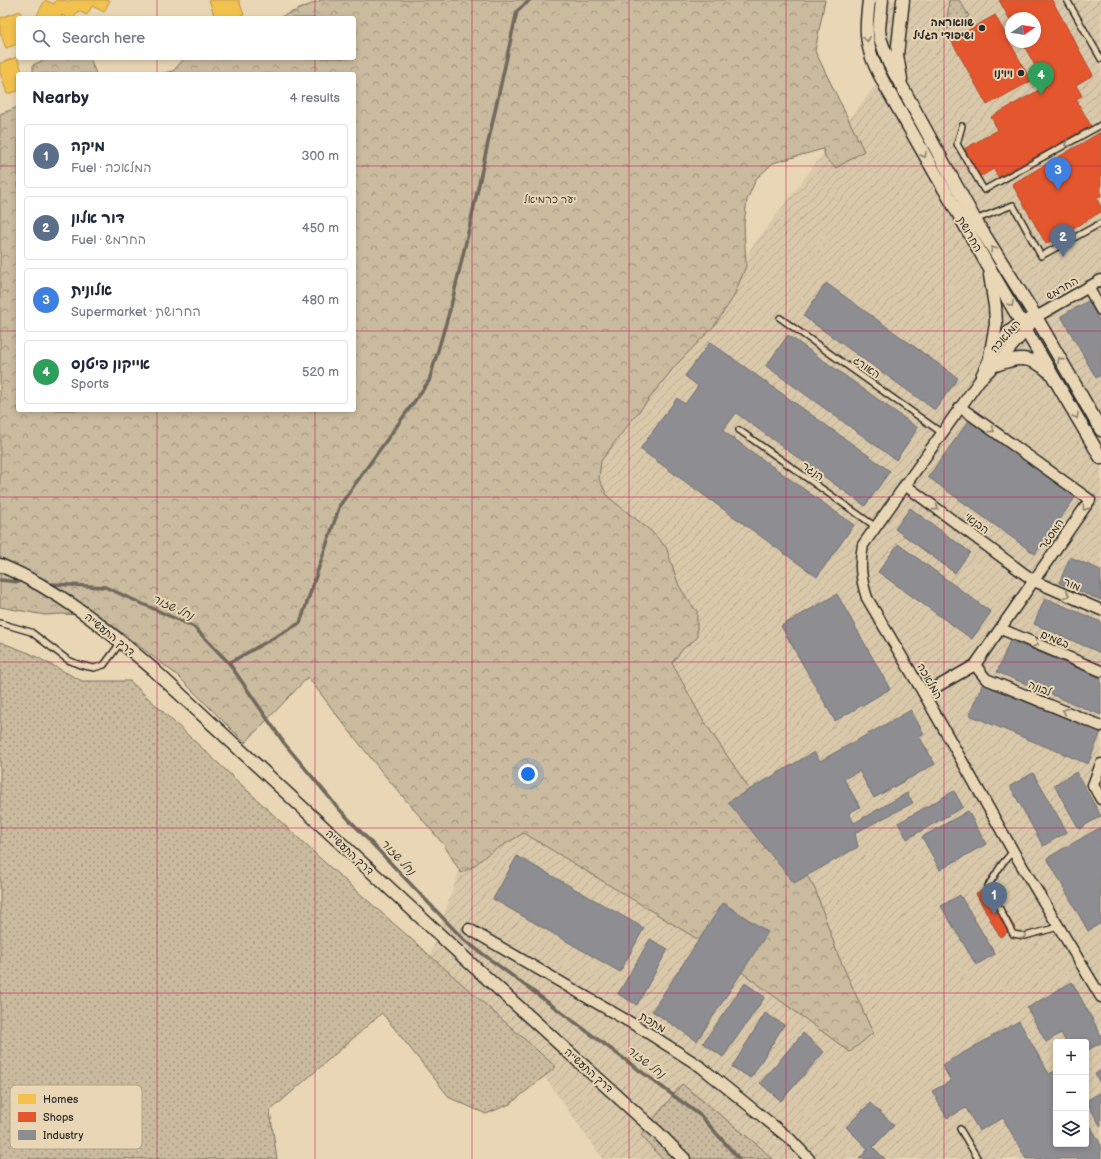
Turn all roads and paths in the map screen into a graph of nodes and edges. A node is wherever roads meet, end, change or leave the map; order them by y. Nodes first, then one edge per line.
1 (869, 0) edge
2 (882, 0) edge
3 (903, 0) edge
4 (1067, 0) edge
5 (1101, 59) edge
6 (902, 88) junction
7 (1101, 125) edge
8 (962, 126) dead end
9 (975, 220) junction
10 (1101, 223) edge
11 (987, 264) junction
12 (1101, 280) edge
13 (1088, 287) junction
14 (1101, 310) edge
15 (1036, 317) junction
16 (780, 318) dead end
17 (1024, 326) junction
18 (993, 361) junction
19 (1053, 376) junction
20 (960, 407) junction
21 (739, 430) dead end
22 (1101, 430) edge
23 (942, 433) junction
24 (1101, 458) edge
25 (905, 485) junction
26 (876, 527) junction
27 (0, 565) edge
28 (1034, 581) junction
29 (1101, 610) edge
30 (0, 624) edge
31 (1000, 628) junction
32 (121, 642) junction
33 (975, 665) junction
34 (1101, 671) edge
35 (924, 694) junction
36 (1101, 726) edge
37 (1101, 764) edge
38 (1101, 799) edge
39 (1013, 851) junction
40 (1059, 927) junction
41 (469, 929) dead end
42 (1101, 997) edge
43 (960, 1129) dead end
44 (684, 1159) edge
45 (809, 1159) edge
46 (978, 1159) edge

1 -> 11 street, החרושת
2 - 6 street, החרושת
3 - 6 street
4 - 5 lane
6 - 9 street, החרושת
7 -> 8 lane
9 - 10 lane
15 -> 9 street, החרושת
11 -> 17 street, החרושת
11 - 18 street
12 - 13 street, החרמש
13 - 14 street
13 - 15 street, החרמש
15 - 17 street, המלאכה
22 -> 15 street, החרושת
16 - 23 lane, האורג
17 - 18 street, המלאכה
17 - 19 street, החרושת
18 - 19 street
18 - 20 street, המלאכה
19 -> 24 street, החרושת
20 - 23 street, המלאכה
20 -> 28 street, המסגר
21 - 26 lane, הנגר
23 - 25 street, המלאכה
25 - 26 street, המלאכה
25 -> 28 street, הבנאי
26 - 35 street, המלאכה
27 - 32 street, דרך התעשייה
28 -> 29 street, מור
28 - 31 street, המסגר
30 - 32 lane
31 - 33 street, המסגר
31 -> 34 street, בשמים
32 - 44 street, דרך התעשייה
33 - 35 street, המסגר
36 -> 33 street, לבונה
35 - 39 street, המלאכה
37 - 38 street
39 - 40 street, המלאכה
39 -> 40 lane
40 - 42 street, המלאכה
41 - 45 street, מתכת
43 - 46 lane

